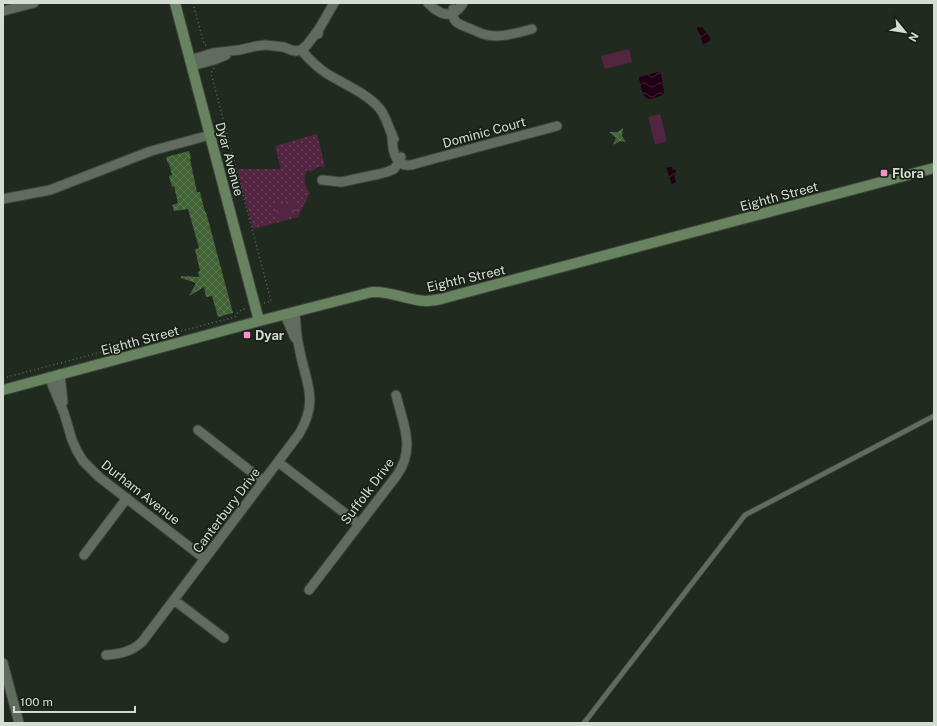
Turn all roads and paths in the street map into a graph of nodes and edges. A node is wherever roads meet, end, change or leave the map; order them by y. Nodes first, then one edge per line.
1 (34, 3) edge
2 (175, 3) edge
3 (193, 3) edge
4 (334, 3) edge
5 (428, 3) edge
6 (463, 3) edge
7 (455, 9) edge
8 (3, 11) edge
9 (532, 29) dead end
10 (302, 54) junction
11 (213, 57) junction
12 (191, 63) junction
13 (557, 126) dead end
14 (210, 135) junction
15 (399, 160) junction
16 (934, 168) edge
17 (322, 180) dead end
18 (3, 199) edge
19 (255, 305) junction
20 (295, 312) junction
21 (285, 315) junction
22 (259, 321) junction
23 (298, 347) junction
24 (60, 374) junction
25 (49, 377) junction
26 (3, 378) edge
27 (3, 390) edge
28 (396, 395) dead end
29 (64, 413) junction
30 (934, 416) edge
31 (198, 430) dead end
32 (278, 462) junction
33 (264, 480) junction
34 (127, 498) junction
35 (359, 524) junction
36 (84, 555) dead end
37 (205, 559) junction
38 (309, 590) dead end
39 (174, 600) junction
40 (224, 638) dead end
41 (106, 655) dead end
42 (3, 664) edge
43 (18, 723) edge
44 (584, 723) edge

1 - 8 street
2 - 12 street, Dyar Avenue
3 - 11 path
4 - 10 street
5 - 7 street
6 - 7 street
7 - 9 street
10 - 11 street
10 - 15 street
11 - 12 street
11 - 19 path
12 - 14 street, Dyar Avenue
13 - 15 street, Dominic Court
14 - 18 street
14 - 19 street, Dyar Avenue
15 - 17 street
16 - 20 street, Eighth Street
19 - 22 street, Dyar Avenue
19 - 26 path
20 - 21 street, Eighth Street
20 - 23 street, Canterbury Drive
21 - 22 street, Eighth Street
21 - 23 street, Canterbury Drive
22 - 24 street, Eighth Street
23 - 32 street, Canterbury Drive
24 - 25 street, Eighth Street
24 - 29 street, Durham Avenue
25 - 27 street, Eighth Street
25 - 29 street, Durham Avenue
28 - 35 street, Suffolk Drive
29 - 34 street, Durham Avenue
30 - 44 lane
31 - 33 street
32 - 33 street, Canterbury Drive
32 - 35 street
33 - 37 street, Canterbury Drive
34 - 36 street
34 - 37 street, Durham Avenue
35 - 38 street, Suffolk Drive
37 - 39 street, Canterbury Drive
39 - 40 street
39 - 41 street, Canterbury Drive
42 - 43 street

